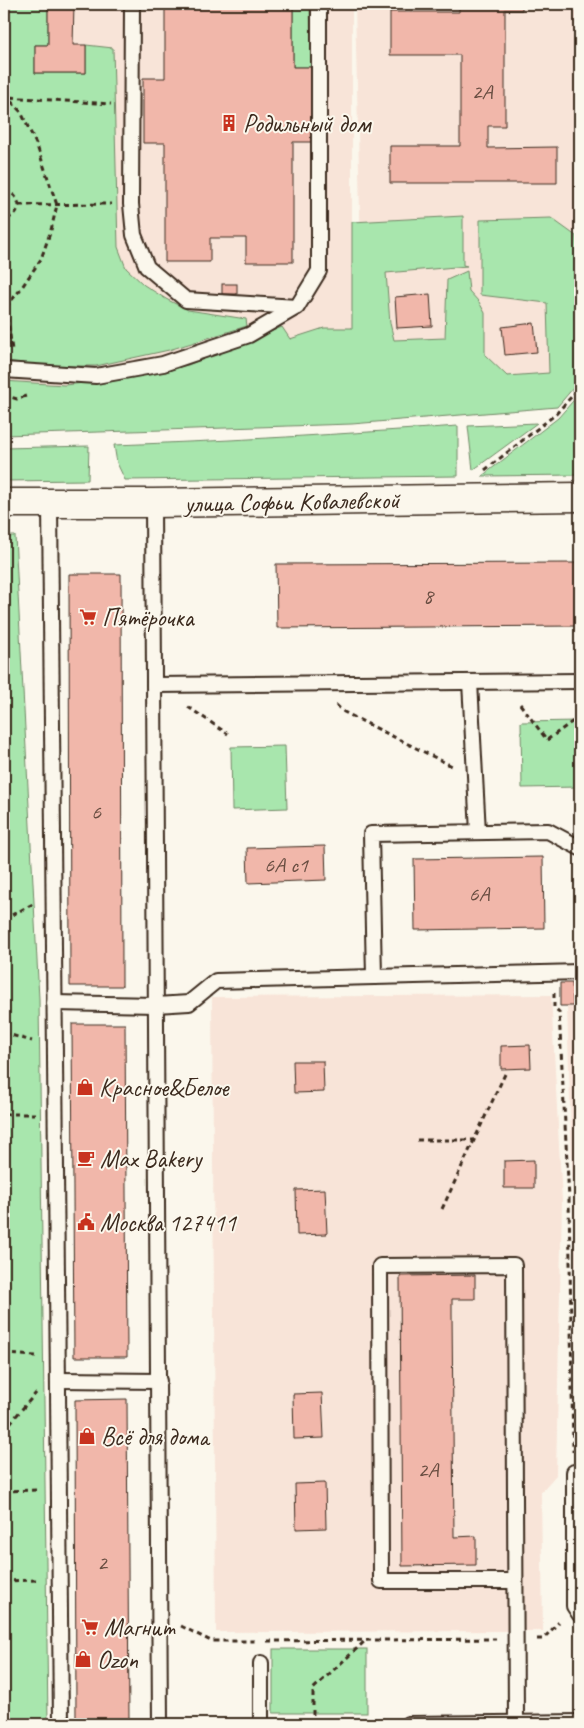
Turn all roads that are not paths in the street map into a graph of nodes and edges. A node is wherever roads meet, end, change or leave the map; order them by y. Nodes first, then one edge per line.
1 (132, 4) edge
2 (319, 4) edge
3 (297, 307) junction
4 (10, 370) edge
5 (580, 497) edge
6 (4, 503) edge
7 (50, 503) junction
8 (153, 503) junction
9 (580, 680) edge
10 (470, 682) junction
11 (154, 685) junction
12 (478, 832) junction
13 (580, 848) edge
14 (580, 972) edge
15 (374, 977) junction
16 (54, 1004) junction
17 (156, 1005) junction
18 (58, 1368) junction
19 (159, 1382) junction
20 (577, 1472) edge
21 (515, 1580) junction
22 (577, 1610) edge
23 (261, 1663) dead end
24 (580, 1722) edge
25 (516, 1723) edge
26 (61, 1724) edge
27 (160, 1724) edge
28 (261, 1724) edge
29 (408, 1724) edge

1 - 3 lane
2 - 3 lane
3 - 4 lane
5 - 8 street, улица Софьи Ковалевской
6 - 7 street, улица Софьи Ковалевской
7 - 8 street, улица Софьи Ковалевской
7 - 16 lane
8 - 11 lane
9 - 10 lane
10 - 11 lane
10 - 12 lane
11 - 17 lane
12 - 13 lane
12 - 15 lane
14 - 15 lane
15 - 17 lane
16 - 17 lane
16 - 18 lane
17 - 19 lane
18 - 19 lane
18 - 26 lane
19 - 27 lane
20 - 22 lane
21 - 21 lane
21 - 25 lane
23 - 28 lane
24 - 25 lane
25 - 29 lane

